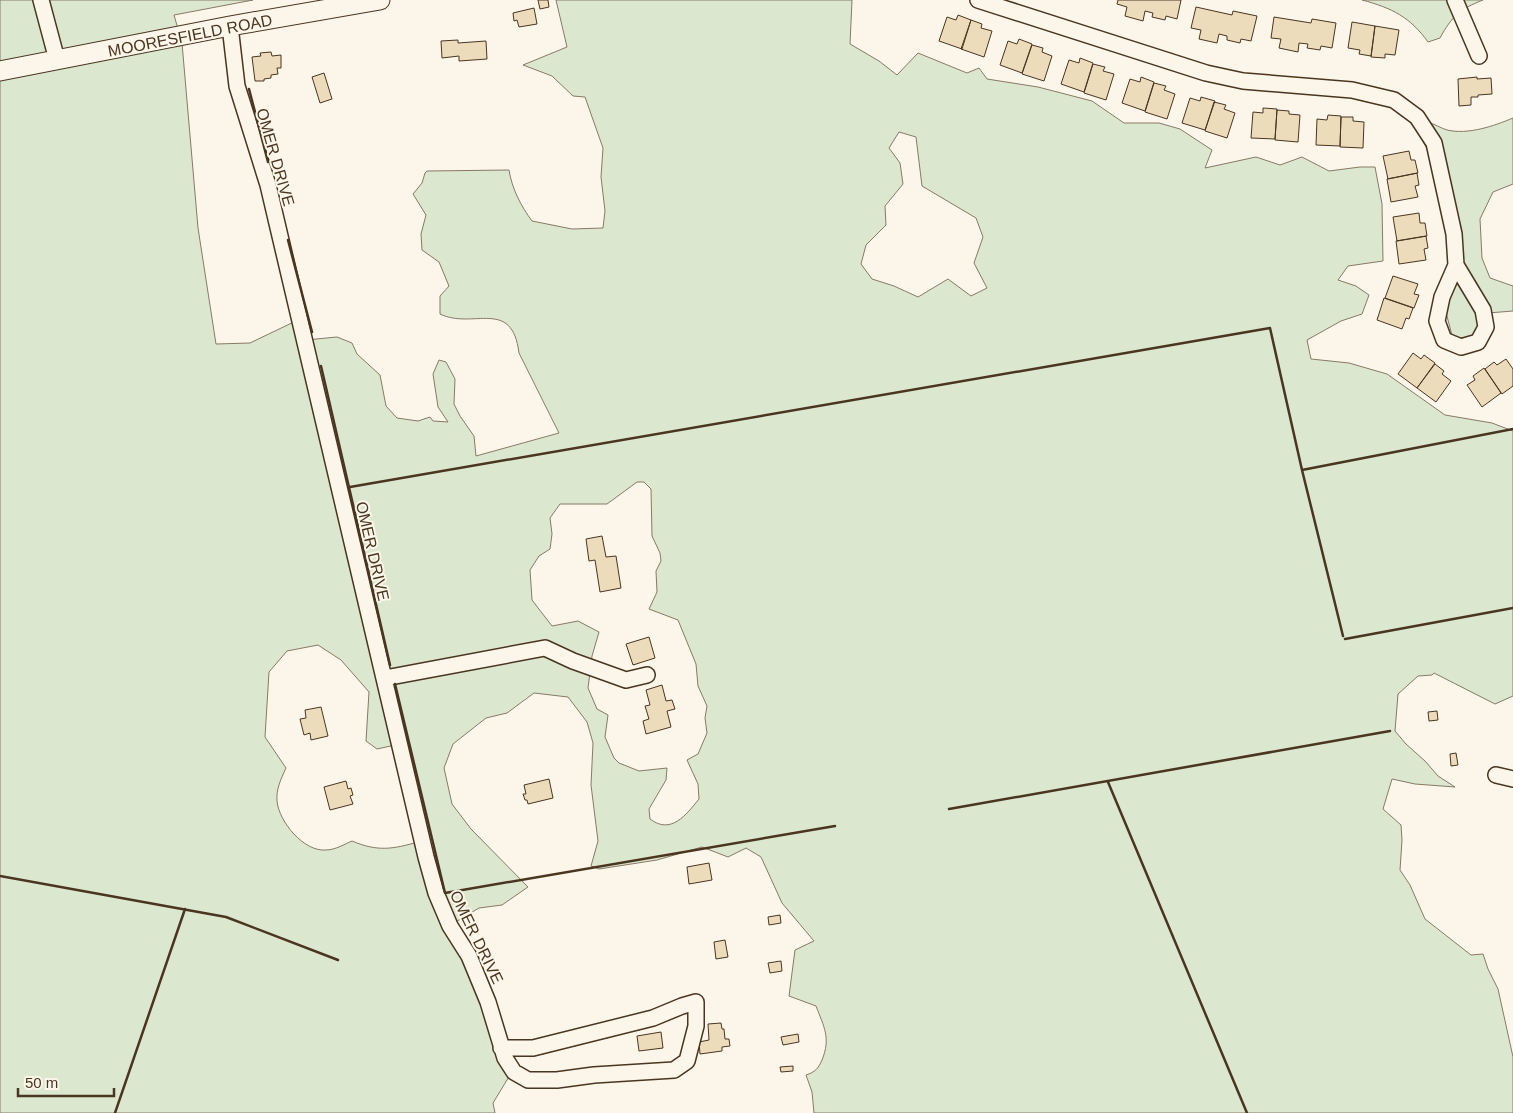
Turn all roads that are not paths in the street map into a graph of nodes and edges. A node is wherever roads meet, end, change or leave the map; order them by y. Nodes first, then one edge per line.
1 (41, 0) edge
2 (380, 0) edge
3 (978, 0) edge
4 (1455, 0) edge
5 (230, 26) junction
6 (1479, 56) dead end
7 (56, 60) junction
8 (0, 70) edge
9 (1456, 265) junction
10 (647, 675) dead end
11 (385, 678) junction
12 (1496, 776) dead end
13 (1513, 779) edge
14 (501, 1048) junction

1 - 7 street
2 - 5 main road, MOORESFIELD ROAD
3 - 9 street
4 - 6 street
5 - 7 main road, MOORESFIELD ROAD
5 - 11 street, OMER DRIVE
7 - 8 main road, MOORESFIELD ROAD
9 - 9 street
10 - 11 street
11 - 14 street, OMER DRIVE
12 - 13 street
14 - 14 street, OMER DRIVE

